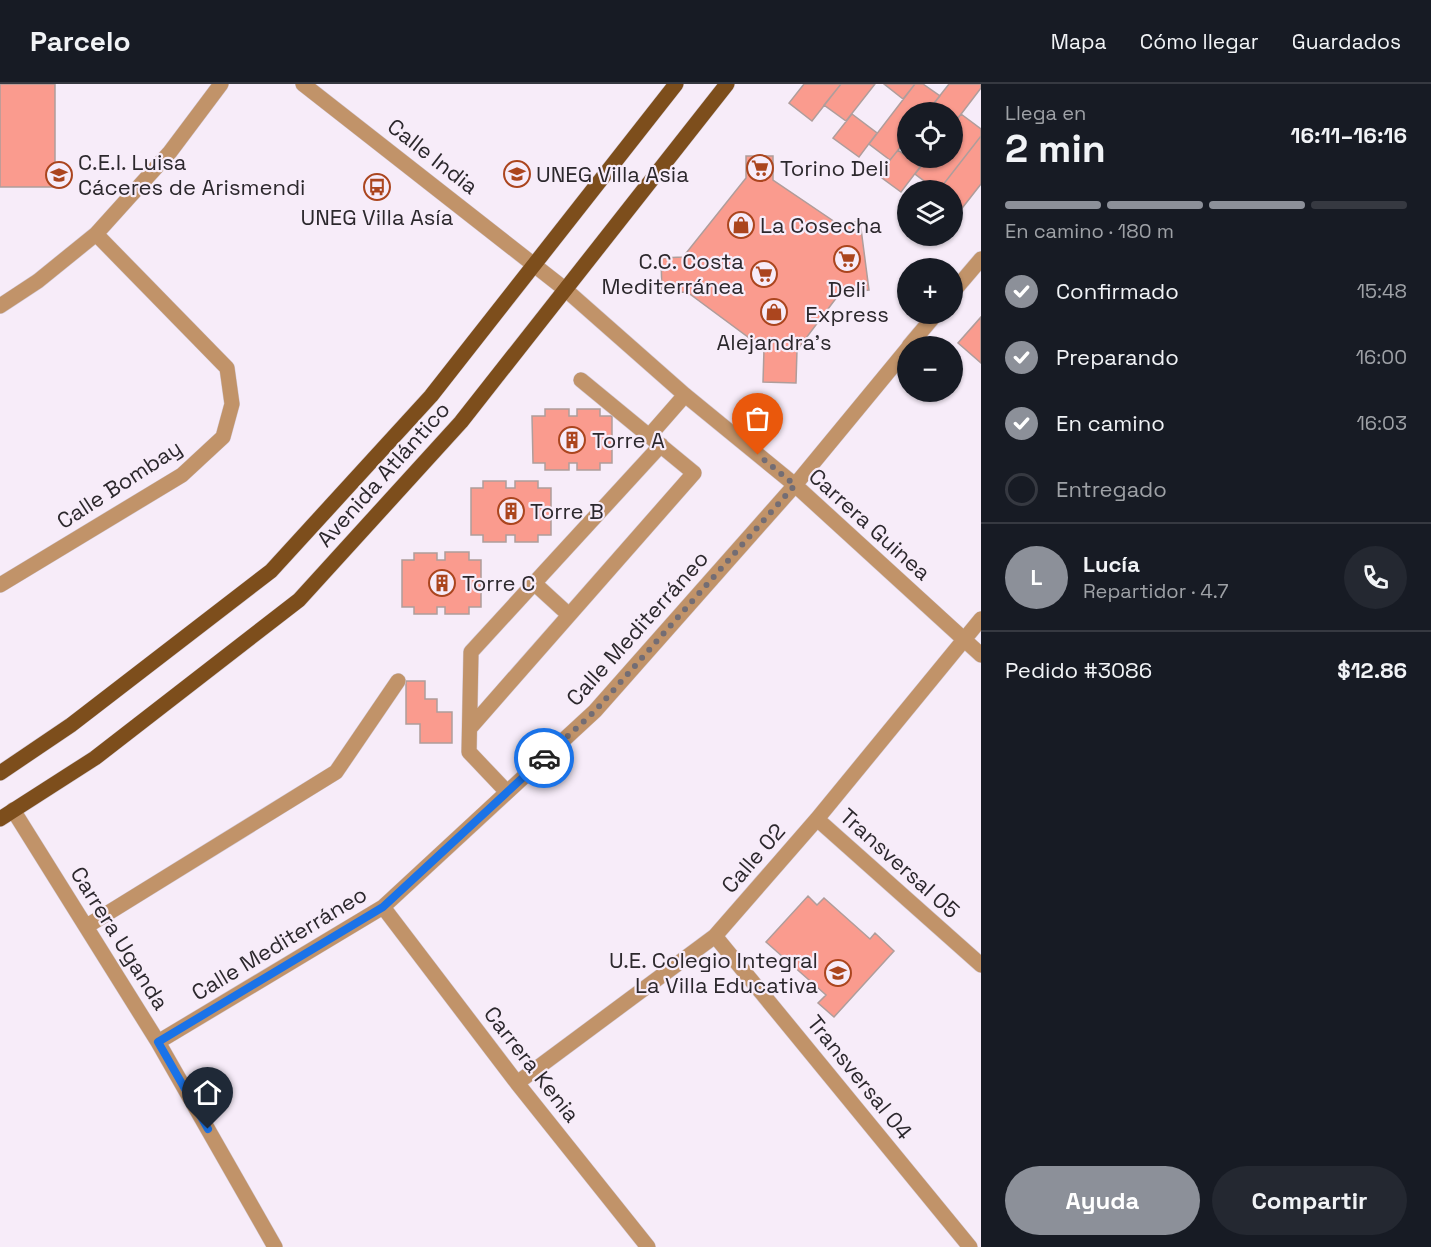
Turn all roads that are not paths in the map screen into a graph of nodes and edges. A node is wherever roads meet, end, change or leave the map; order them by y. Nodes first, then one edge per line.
1 (221, 84) edge
2 (303, 84) edge
3 (676, 84) edge
4 (727, 84) edge
5 (96, 234) junction
6 (981, 259) edge
7 (536, 264) junction
8 (963, 280) edge
9 (566, 290) junction
10 (0, 306) edge
11 (928, 324) edge
12 (917, 336) edge
13 (897, 360) edge
14 (581, 380) dead end
15 (685, 394) junction
16 (655, 440) junction
17 (795, 485) junction
18 (534, 583) junction
19 (0, 585) edge
20 (569, 615) junction
21 (981, 619) edge
22 (963, 639) junction
23 (981, 655) edge
24 (398, 681) dead end
25 (470, 728) junction
26 (0, 773) edge
27 (507, 792) junction
28 (13, 810) junction
29 (0, 819) edge
30 (817, 819) junction
31 (383, 907) junction
32 (87, 926) junction
33 (715, 936) junction
34 (981, 965) edge
35 (158, 1042) junction
36 (517, 1083) junction
37 (275, 1247) edge
38 (648, 1247) edge
39 (970, 1247) edge

1 - 5 street
2 - 7 street, Calle India
3 - 7 main road, Avenida Atlántico
4 - 9 main road, Avenida Atlántico
5 - 10 street
5 - 19 street, Calle Bombay
6 - 8 street
7 - 9 street, Carrera Guinea
7 - 26 main road, Avenida Atlántico
9 - 15 street, Carrera Guinea
9 - 28 main road, Avenida Atlántico
11 - 12 street, Calle Mediterráneo
13 - 17 street, Calle Mediterráneo
14 - 16 street
15 - 16 street
15 - 17 street, Carrera Guinea
16 - 18 street
16 - 20 street
17 - 22 street, Carrera Guinea
17 - 27 street, Calle Mediterráneo
18 - 20 street
18 - 25 street
20 - 25 street
21 - 22 street, Calle 02
22 - 23 street, Carrera Guinea
22 - 30 street, Calle 02
24 - 32 street
25 - 27 street
27 - 31 street, Calle Mediterráneo
28 - 29 main road, Avenida Atlántico
28 - 32 street, Carrera Uganda
30 - 33 street, Calle 02
30 - 34 street, Transversal 05
31 - 35 street, Calle Mediterráneo
31 - 36 street, Carrera Kenia
32 - 35 street, Carrera Uganda
33 - 36 street, Calle 02
33 - 39 street, Transversal 04
35 - 37 street, Carrera Uganda
36 - 38 street, Carrera Kenia

